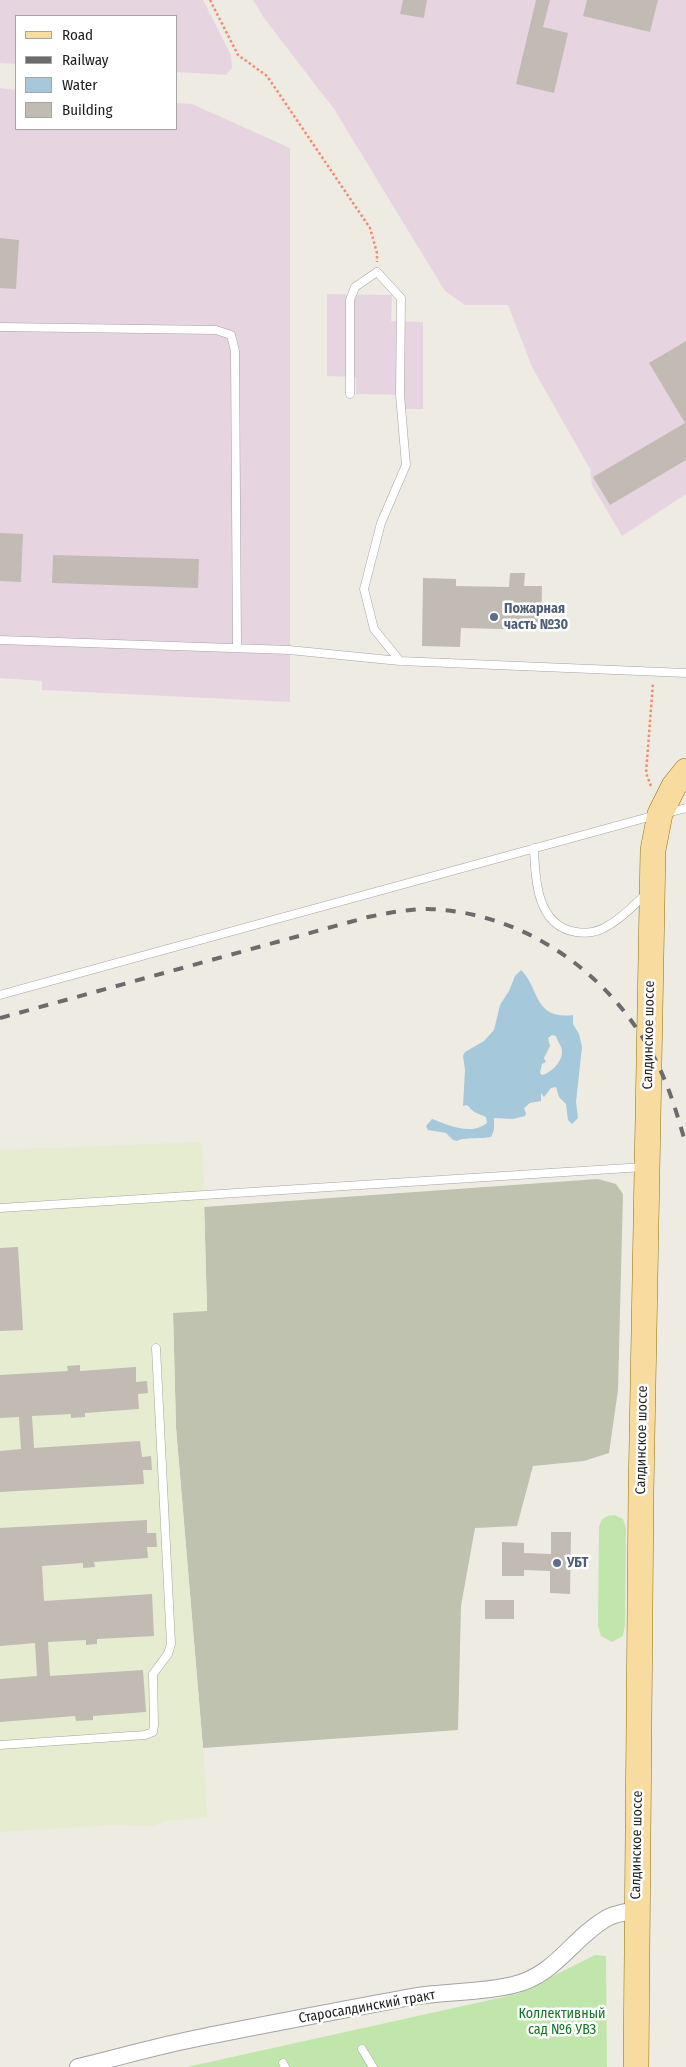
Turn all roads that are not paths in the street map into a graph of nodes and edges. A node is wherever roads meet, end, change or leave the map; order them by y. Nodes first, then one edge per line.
1 (0, 327) edge
2 (350, 394) dead end
3 (0, 640) edge
4 (237, 648) junction
5 (400, 661) junction
6 (686, 673) edge
7 (686, 771) edge
8 (686, 808) edge
9 (660, 814) junction
10 (534, 848) junction
11 (652, 889) junction
12 (0, 995) edge
13 (646, 1166) junction
14 (0, 1208) edge
15 (156, 1348) dead end
16 (0, 1745) edge
17 (636, 1911) junction
18 (362, 2049) dead end
19 (78, 2067) edge
20 (373, 2067) edge
21 (636, 2067) edge

1 - 4 lane
2 - 5 lane
3 - 4 lane
4 - 5 lane
5 - 6 lane
7 - 9 main road, Салдинское шоссе
8 - 9 lane
9 - 10 lane
9 - 11 main road, Салдинское шоссе
10 - 11 lane
10 - 12 lane
11 - 13 main road, Салдинское шоссе
13 - 14 lane
13 - 17 main road, Салдинское шоссе
15 - 16 lane
17 - 19 street, Старосалдинский тракт
17 - 21 main road, Салдинское шоссе
18 - 20 lane

